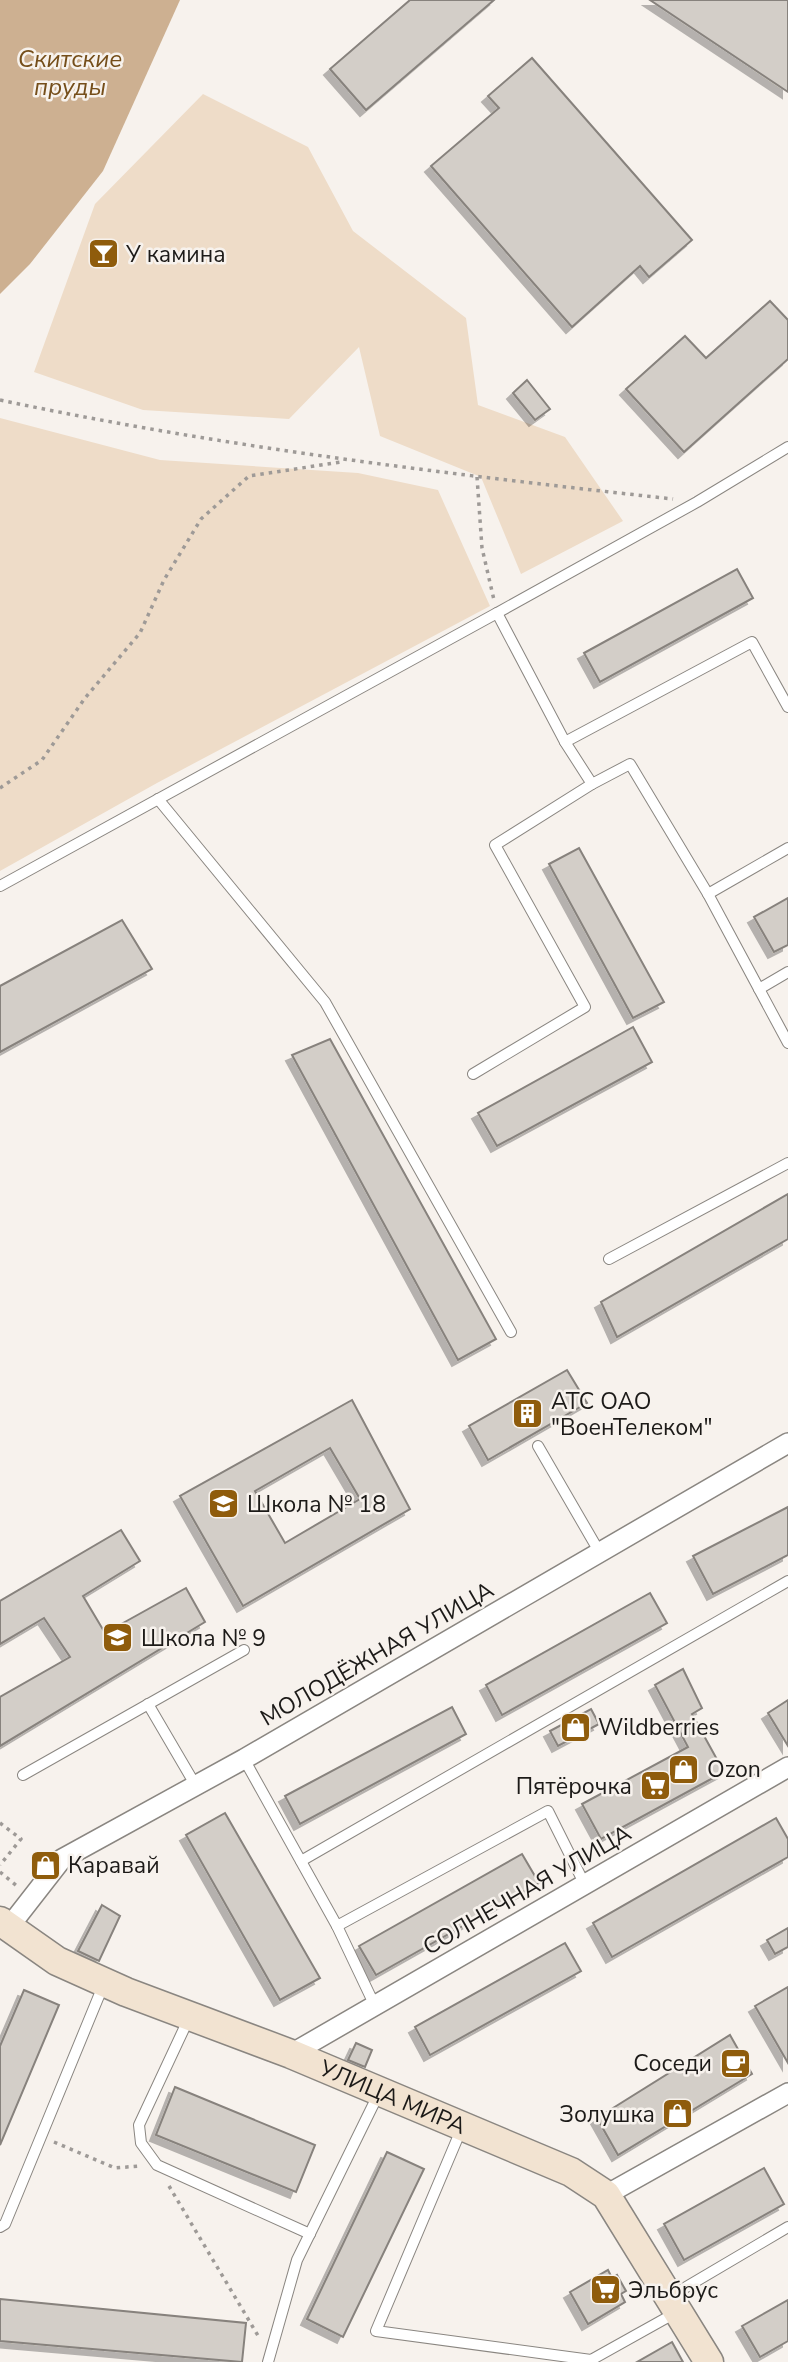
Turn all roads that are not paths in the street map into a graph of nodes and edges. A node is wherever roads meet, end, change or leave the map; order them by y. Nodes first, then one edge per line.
1 (788, 447) edge
2 (498, 613) junction
3 (788, 706) edge
4 (565, 742) junction
5 (592, 784) junction
6 (158, 799) junction
7 (788, 848) edge
8 (0, 886) edge
9 (708, 894) junction
10 (788, 972) edge
11 (759, 989) junction
12 (788, 1043) edge
13 (472, 1074) dead end
14 (788, 1163) edge
15 (609, 1259) dead end
16 (511, 1332) dead end
17 (788, 1443) edge
18 (538, 1446) dead end
19 (600, 1553) junction
20 (788, 1581) edge
21 (244, 1650) dead end
22 (148, 1704) junction
23 (244, 1759) junction
24 (788, 1768) edge
25 (23, 1775) dead end
26 (196, 1787) junction
27 (301, 1861) junction
28 (585, 1885) junction
29 (5, 1924) edge
30 (337, 1926) junction
31 (104, 1982) junction
32 (375, 2006) junction
33 (189, 2017) junction
34 (291, 2054) junction
35 (380, 2091) junction
36 (788, 2094) edge
37 (463, 2126) junction
38 (606, 2195) junction
39 (0, 2227) edge
40 (788, 2227) edge
41 (310, 2234) junction
42 (673, 2304) junction
43 (269, 2359) edge
44 (709, 2362) edge

1 - 2 lane
2 - 4 lane
2 - 6 lane
3 - 4 lane
4 - 5 lane
5 - 9 lane
5 - 13 lane
6 - 8 lane
6 - 16 lane
7 - 9 lane
9 - 11 lane
10 - 11 lane
11 - 12 lane
14 - 15 lane
17 - 19 street, МОЛОДЁЖНАЯ УЛИЦА
18 - 19 lane
19 - 23 street, МОЛОДЁЖНАЯ УЛИЦА
20 - 27 lane
21 - 22 lane
22 - 25 lane
22 - 26 lane
23 - 26 street, МОЛОДЁЖНАЯ УЛИЦА
23 - 27 lane
24 - 28 street, СОЛНЕЧНАЯ УЛИЦА
26 - 29 street, МОЛОДЁЖНАЯ УЛИЦА
27 - 30 lane
28 - 30 lane
28 - 32 street, СОЛНЕЧНАЯ УЛИЦА
29 - 31 street, УЛИЦА МИРА
30 - 32 lane
31 - 33 street, УЛИЦА МИРА
31 - 39 lane
32 - 34 street, СОЛНЕЧНАЯ УЛИЦА
33 - 34 street, УЛИЦА МИРА
33 - 41 lane
34 - 35 street, УЛИЦА МИРА
35 - 37 street, УЛИЦА МИРА
35 - 41 lane
36 - 38 street
37 - 38 street, УЛИЦА МИРА
37 - 42 lane
38 - 42 street, УЛИЦА МИРА
40 - 42 lane
41 - 43 lane
42 - 44 street, УЛИЦА МИРА

